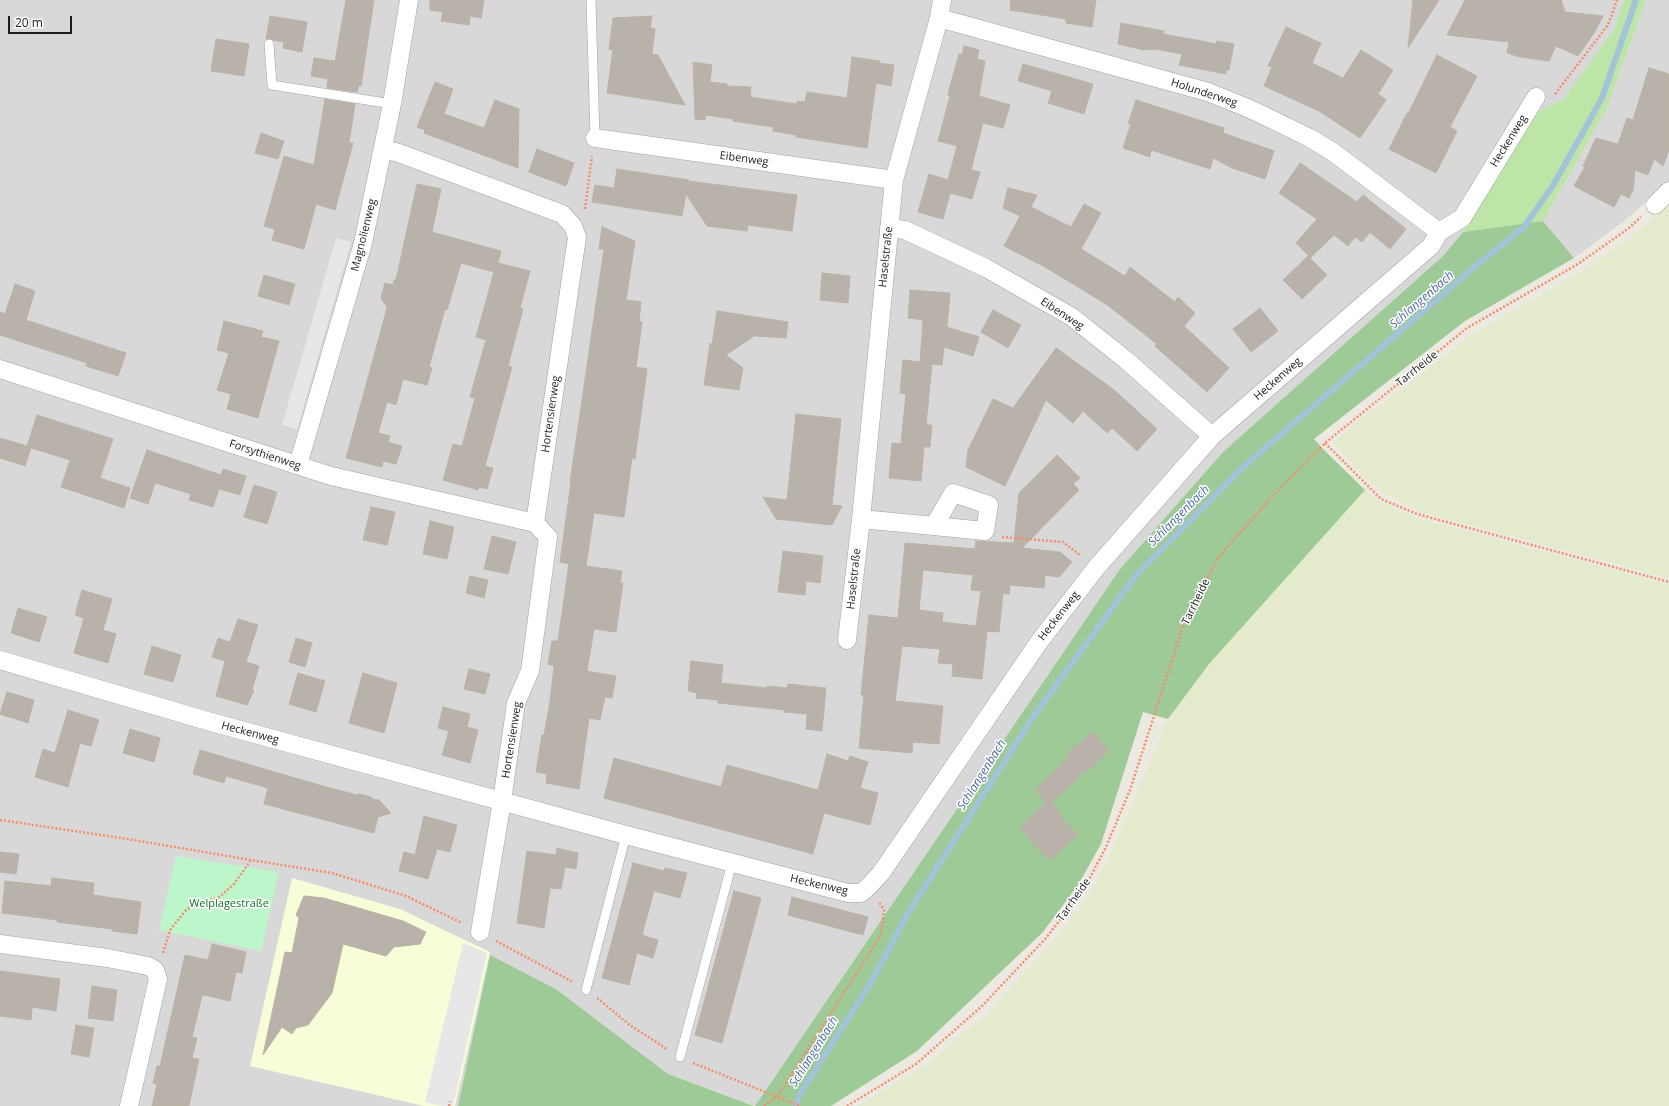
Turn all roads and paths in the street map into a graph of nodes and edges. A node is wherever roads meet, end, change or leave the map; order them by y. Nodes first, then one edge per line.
1 (409, 0) edge
2 (591, 0) edge
3 (942, 0) edge
4 (1617, 0) edge
5 (939, 18) junction
6 (269, 44) dead end
7 (1536, 97) joint
8 (392, 104) junction
9 (595, 138) junction
10 (383, 150) junction
11 (894, 180) junction
12 (1669, 191) edge
13 (1655, 205) joint
14 (573, 226) junction
15 (889, 228) junction
16 (1439, 232) junction
17 (0, 368) edge
18 (1212, 436) junction
19 (1325, 443) junction
20 (298, 465) junction
21 (861, 519) junction
22 (536, 523) junction
23 (934, 526) junction
24 (985, 531) junction
25 (1096, 568) junction
26 (1669, 582) edge
27 (847, 640) dead end
28 (0, 660) edge
29 (502, 801) junction
30 (0, 820) edge
31 (626, 835) junction
32 (251, 860) junction
33 (732, 863) junction
34 (869, 886) junction
35 (480, 932) junction
36 (0, 944) edge
37 (156, 970) junction
38 (586, 990) junction
39 (680, 1057) junction
40 (777, 1097) junction
41 (450, 1101) dead end
42 (129, 1106) edge
43 (449, 1106) edge
44 (764, 1106) edge
45 (800, 1106) edge
46 (847, 1106) edge

1 - 8 street, Magnolienweg
2 - 9 lane
3 - 5 street, Haselstraße
4 - 7 path
5 - 11 street, Haselstraße
5 - 16 street, Holunderweg
6 - 8 lane
7 - 16 street, Heckenweg
8 - 10 street, Magnolienweg
9 - 11 street, Eibenweg
9 - 14 path
10 - 14 street
10 - 20 street, Magnolienweg
11 - 15 street, Haselstraße
12 - 13 street
13 - 19 path, Tarrheide
14 - 22 street, Hortensienweg
15 - 18 street, Eibenweg
15 - 21 street, Haselstraße
16 - 18 street, Heckenweg
17 - 20 street, Forsythienweg
18 - 25 street, Heckenweg
19 - 26 path
19 - 46 path, Tarrheide
20 - 22 street, Forsythienweg
21 - 23 street
21 - 27 street, Haselstraße
22 - 29 street, Hortensienweg
23 - 24 street
23 - 24 street
24 - 25 path
25 - 34 street, Heckenweg
28 - 29 street, Heckenweg
29 - 31 street, Heckenweg
29 - 35 street
30 - 32 path
31 - 33 street, Heckenweg
31 - 38 lane
32 - 35 path
32 - 37 path
33 - 34 street, Heckenweg
33 - 39 lane
34 - 40 path
35 - 38 path
36 - 37 street
37 - 42 street
38 - 39 path
39 - 40 path
40 - 44 path
40 - 45 path
41 - 43 path

